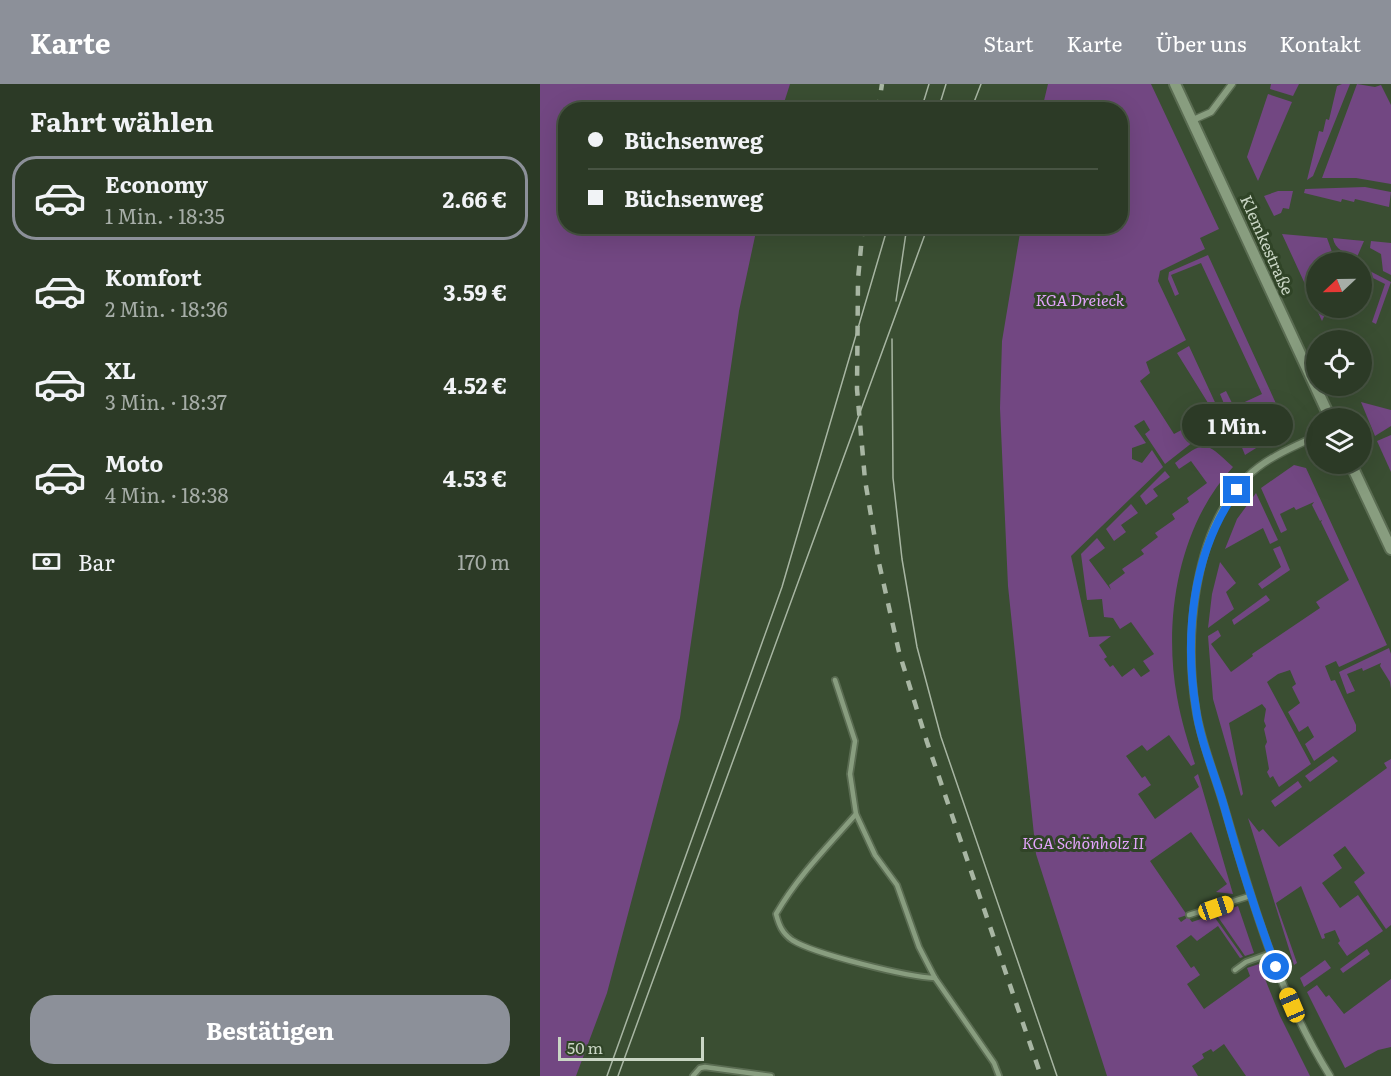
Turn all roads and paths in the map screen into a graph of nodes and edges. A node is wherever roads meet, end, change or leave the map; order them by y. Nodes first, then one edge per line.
1 (1175, 84) edge
2 (1232, 84) edge
3 (1193, 120) junction
4 (1325, 408) edge
5 (1306, 441) edge
6 (1356, 474) edge
7 (1391, 549) edge
8 (835, 680) dead end
9 (856, 814) junction
10 (1250, 896) junction
11 (1189, 915) dead end
12 (1271, 953) junction
13 (1235, 970) dead end
14 (935, 978) junction
15 (693, 1076) edge
16 (771, 1076) edge
17 (999, 1076) edge
18 (1330, 1076) edge

1 - 3 street, Klemkestraße
2 - 3 street
3 - 4 street, Klemkestraße
5 - 10 street
6 - 7 street
8 - 9 lane
9 - 14 lane
9 - 14 lane
10 - 11 lane
10 - 12 street
12 - 13 lane
12 - 18 street
14 - 17 lane
15 - 16 lane

